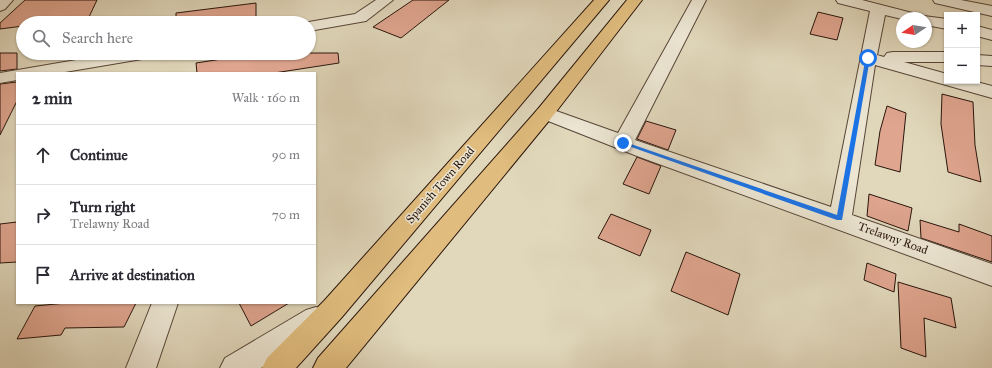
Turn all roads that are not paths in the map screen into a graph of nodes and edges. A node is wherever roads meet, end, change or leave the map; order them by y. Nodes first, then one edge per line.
1 (6, 0) edge
2 (386, 0) edge
3 (602, 0) edge
4 (635, 0) edge
5 (699, 0) edge
6 (843, 0) edge
7 (940, 0) edge
8 (0, 6) edge
9 (878, 9) junction
10 (992, 11) edge
11 (896, 13) edge
12 (932, 21) edge
13 (944, 23) edge
14 (316, 25) edge
15 (980, 32) edge
16 (992, 35) edge
17 (944, 57) edge
18 (868, 58) junction
19 (106, 60) edge
20 (980, 60) edge
21 (992, 61) edge
22 (34, 72) edge
23 (16, 75) edge
24 (0, 78) edge
25 (944, 79) edge
26 (964, 84) edge
27 (992, 92) edge
28 (545, 113) junction
29 (623, 143) junction
30 (840, 219) junction
31 (992, 275) edge
32 (165, 304) edge
33 (333, 309) junction
34 (141, 368) edge
35 (235, 368) edge
36 (276, 368) edge
37 (328, 368) edge

1 - 8 street
2 - 14 street
3 - 33 highway, Spanish Town Road
4 - 28 highway
5 - 29 street
6 - 9 street
7 - 10 street
9 - 11 street
9 - 18 street
12 - 13 street
15 - 16 street
17 - 18 street
18 - 25 street
18 - 30 street
19 - 22 street
20 - 21 street
23 - 24 street
26 - 27 street
28 - 29 street, Trelawny Road
28 - 37 highway
29 - 30 street, Trelawny Road
30 - 31 street, Trelawny Road
32 - 34 street
33 - 35 street
33 - 36 highway, Spanish Town Road

